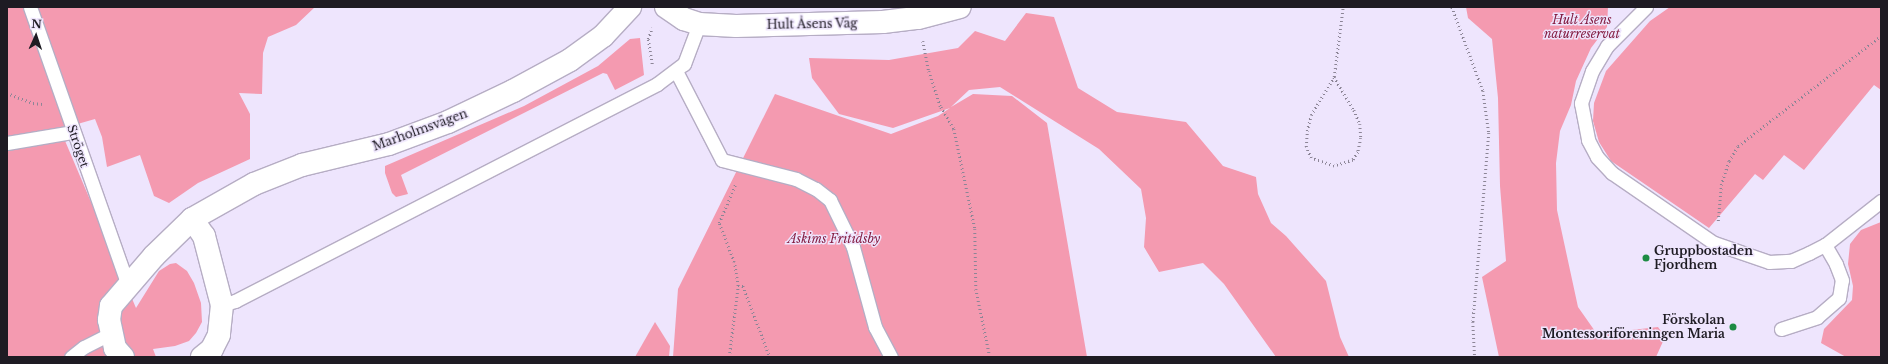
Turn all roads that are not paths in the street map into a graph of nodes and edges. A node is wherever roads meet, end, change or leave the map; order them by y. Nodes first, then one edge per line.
1 (30, 7) edge
2 (630, 7) edge
3 (666, 7) edge
4 (960, 7) edge
5 (1646, 7) edge
6 (699, 24) junction
7 (676, 71) junction
8 (73, 132) junction
9 (7, 143) edge
10 (1881, 201) edge
11 (192, 219) junction
12 (1825, 245) junction
13 (128, 285) junction
14 (222, 305) junction
15 (1781, 329) dead end
16 (112, 333) junction
17 (71, 357) edge
18 (123, 357) edge
19 (202, 357) edge
20 (891, 357) edge

1 - 8 lane, Ströget
2 - 11 street, Marholmsvägen
3 - 6 street, Hult Åsens Väg
4 - 6 street, Hult Åsens Väg
5 - 12 lane
6 - 7 lane
7 - 14 lane
7 - 20 lane
8 - 9 lane
8 - 13 lane, Ströget
10 - 12 lane
11 - 13 street, Marholmsvägen
11 - 14 street
12 - 15 lane
13 - 16 street, Marholmsvägen
14 - 19 street
16 - 17 lane
16 - 18 street, Marholmsvägen

